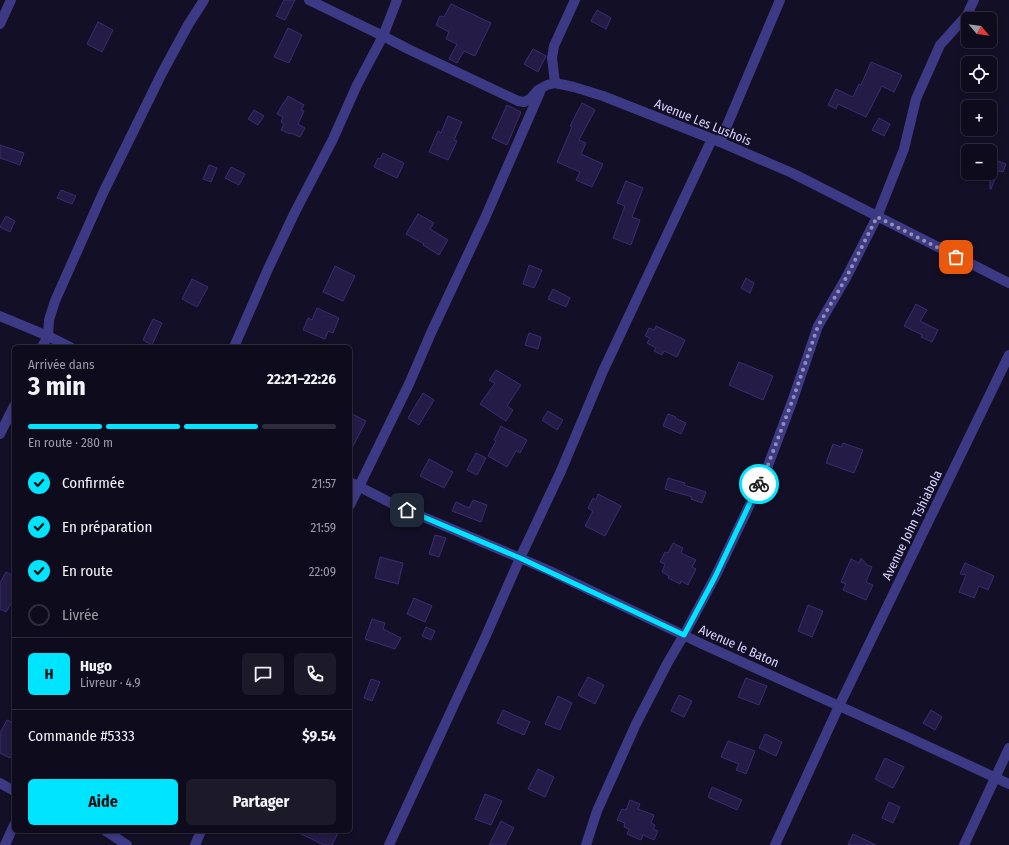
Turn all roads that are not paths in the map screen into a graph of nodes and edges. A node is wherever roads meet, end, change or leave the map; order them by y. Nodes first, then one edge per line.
1 (11, 0) edge
2 (204, 0) edge
3 (309, 0) edge
4 (397, 0) edge
5 (575, 0) edge
6 (780, 0) edge
7 (974, 0) edge
8 (0, 24) edge
9 (383, 36) junction
10 (555, 83) junction
11 (542, 88) junction
12 (716, 140) junction
13 (877, 217) junction
14 (1009, 283) edge
15 (0, 316) edge
16 (48, 336) junction
17 (43, 345) edge
18 (66, 345) edge
19 (235, 345) edge
20 (1009, 355) edge
21 (12, 410) edge
22 (0, 434) edge
23 (354, 484) edge
24 (352, 494) edge
25 (520, 558) junction
26 (684, 635) junction
27 (839, 706) junction
28 (1009, 748) edge
29 (995, 778) junction
30 (0, 783) edge
31 (1009, 784) edge
32 (12, 790) edge
33 (12, 829) edge
34 (109, 833) edge
35 (200, 833) edge
36 (5, 845) edge
37 (127, 845) edge
38 (194, 845) edge
39 (389, 845) edge
40 (586, 845) edge
41 (775, 845) edge
42 (964, 845) edge

1 - 8 street
2 - 16 street
3 - 9 street
4 - 9 street
5 - 10 street
6 - 12 street
7 - 13 street
9 - 11 street
9 - 19 street
10 - 11 street
10 - 12 street, Avenue Les Lushois
11 - 23 street
12 - 13 street, Avenue Les Lushois
12 - 25 street
13 - 14 street, Avenue Les Lushois
13 - 26 street
15 - 16 street
16 - 17 street
16 - 18 street
20 - 27 street, Avenue John Tshiabola
21 - 22 street
23 - 24 street
23 - 25 street, Avenue le Baton
25 - 26 street, Avenue le Baton
25 - 39 street
26 - 27 street, Avenue le Baton
26 - 40 street
27 - 29 street, Avenue le Baton
27 - 41 street, Avenue John Tshiabola
28 - 29 street
29 - 31 street, Avenue le Baton
29 - 42 street
30 - 32 street
33 - 36 street
34 - 37 street
35 - 38 street

